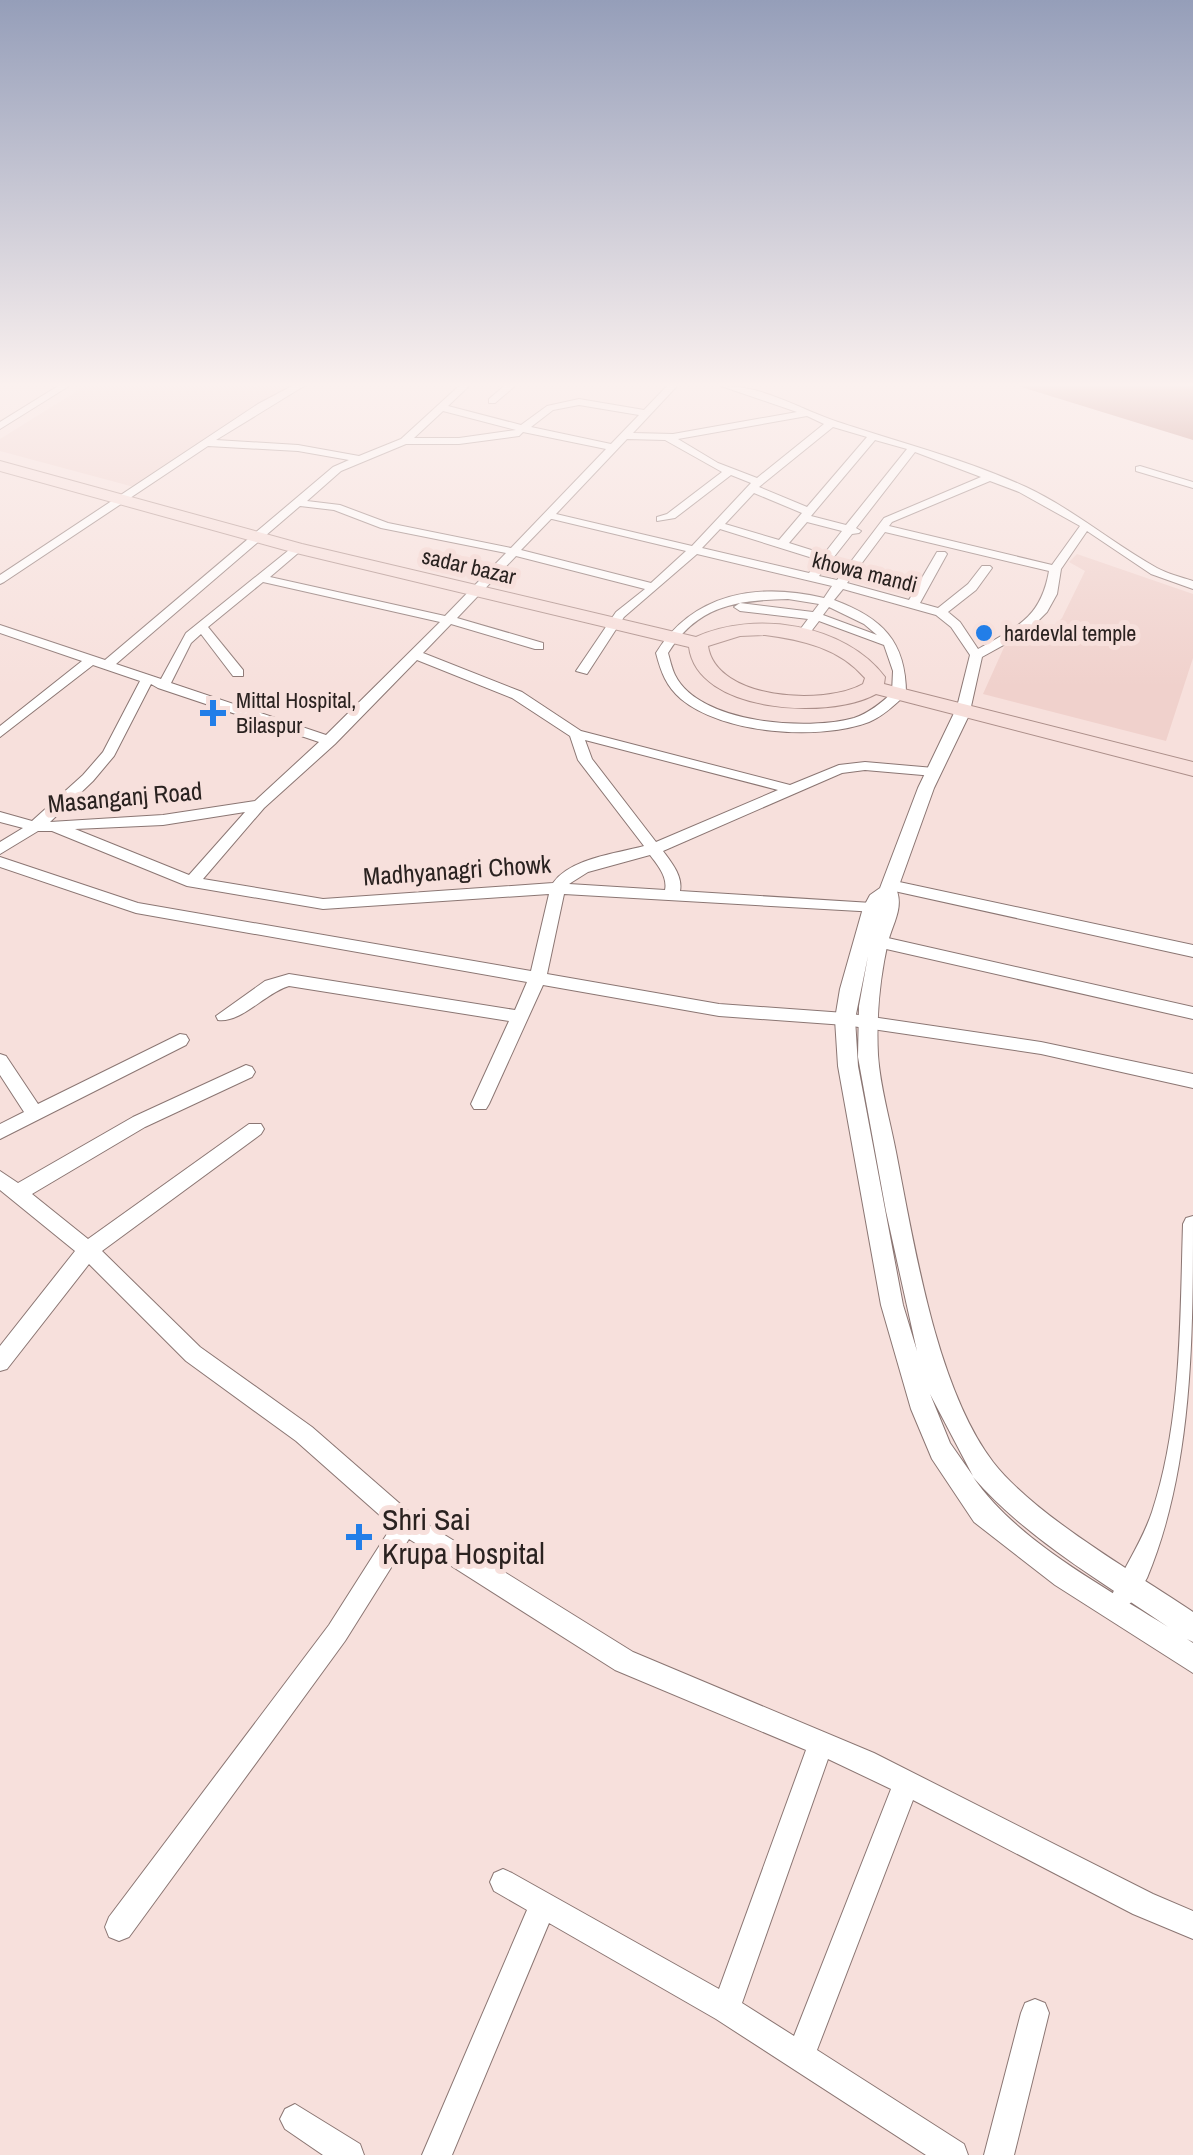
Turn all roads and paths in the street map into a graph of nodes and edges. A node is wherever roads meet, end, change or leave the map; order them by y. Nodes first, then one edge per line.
1 (79, 487) edge
2 (145, 487) edge
3 (317, 487) edge
4 (579, 487) edge
5 (710, 487) edge
6 (753, 487) edge
7 (758, 487) edge
8 (831, 487) edge
9 (882, 487) edge
10 (964, 487) edge
11 (1015, 487) edge
12 (126, 499) junction
13 (299, 503) junction
14 (808, 515) junction
15 (552, 516) junction
16 (661, 520) dead end
17 (717, 524) junction
18 (1086, 524) junction
19 (848, 530) junction
20 (878, 532) junction
21 (258, 536) junction
22 (781, 545) junction
23 (298, 548) junction
24 (515, 552) junction
25 (692, 552) junction
26 (941, 554) dead end
27 (826, 558) junction
28 (986, 568) dead end
29 (1055, 569) junction
30 (2, 576) edge
31 (260, 578) junction
32 (811, 578) junction
33 (842, 585) junction
34 (1193, 585) edge
35 (652, 587) junction
36 (474, 590) junction
37 (828, 602) junction
38 (913, 604) junction
39 (714, 605) junction
40 (940, 612) junction
41 (816, 616) junction
42 (447, 620) junction
43 (612, 622) junction
44 (201, 626) junction
45 (2, 631) edge
46 (802, 634) junction
47 (670, 636) junction
48 (698, 643) junction
49 (539, 646) dead end
50 (896, 648) junction
51 (416, 654) junction
52 (976, 655) junction
53 (91, 660) junction
54 (106, 666) junction
55 (582, 672) dead end
56 (238, 673) dead end
57 (147, 680) junction
58 (163, 685) junction
59 (873, 687) junction
60 (899, 694) junction
61 (962, 711) junction
62 (0, 733) edge
63 (576, 734) junction
64 (330, 741) junction
65 (1193, 769) edge
66 (934, 772) junction
67 (790, 788) junction
68 (260, 805) junction
69 (0, 817) edge
70 (35, 827) junction
71 (58, 828) junction
72 (0, 848) edge
73 (656, 848) junction
74 (0, 862) edge
75 (192, 882) junction
76 (558, 888) junction
77 (672, 893) junction
78 (883, 895) junction
79 (879, 942) junction
80 (1193, 951) edge
81 (538, 977) junction
82 (1193, 1013) edge
83 (224, 1016) dead end
84 (522, 1017) junction
85 (857, 1020) junction
86 (180, 1040) dead end
87 (0, 1061) edge
88 (246, 1072) dead end
89 (1193, 1081) edge
90 (480, 1104) dead end
91 (35, 1114) junction
92 (256, 1129) dead end
93 (0, 1132) edge
94 (10, 1186) edge
95 (1193, 1224) edge
96 (88, 1250) junction
97 (0, 1362) edge
98 (1189, 1428) edge
99 (1012, 1500) junction
100 (995, 1522) junction
101 (406, 1524) junction
102 (1131, 1586) junction
103 (1114, 1607) junction
104 (1193, 1628) edge
105 (1193, 1658) edge
106 (821, 1744) junction
107 (906, 1784) junction
108 (503, 1882) dead end
109 (543, 1904) junction
110 (1193, 1925) edge
111 (119, 1927) dead end
112 (726, 2009) junction
113 (1035, 2012) dead end
114 (800, 2056) junction
115 (296, 2119) dead end
116 (340, 2153) edge
117 (437, 2155) edge
118 (953, 2155) edge
119 (999, 2155) edge

1 - 12 main road, sadar bazar
2 - 12 street
3 - 13 street
4 - 15 street
5 - 16 street
6 - 17 street
7 - 14 street
8 - 14 street
9 - 19 street
10 - 20 street
11 - 18 street
12 - 21 main road, sadar bazar
12 - 30 street
13 - 21 street
13 - 24 street
14 - 19 street
14 - 22 street
15 - 24 street
15 - 25 street, khowa mandi
17 - 22 street
17 - 25 street
18 - 29 street
18 - 34 street
19 - 20 street
19 - 27 street
20 - 29 street
20 - 33 street
21 - 23 main road, sadar bazar
21 - 54 street
22 - 27 street
23 - 31 street
23 - 36 main road, sadar bazar
24 - 35 street
24 - 36 street
25 - 32 street, khowa mandi
25 - 35 street
26 - 38 street
27 - 32 street
28 - 40 street
29 - 52 street
31 - 42 street
31 - 44 street
32 - 33 street, khowa mandi
33 - 37 street
33 - 38 street, khowa mandi
35 - 43 street
36 - 42 street
36 - 43 main road, sadar bazar
37 - 39 street
37 - 41 street
37 - 50 street
38 - 40 street, khowa mandi
39 - 41 street
39 - 47 street
40 - 52 street, khowa mandi
41 - 46 street
41 - 50 street
42 - 49 street
42 - 51 street
43 - 47 main road, sadar bazar
43 - 55 street
44 - 56 street
44 - 58 street
45 - 53 street
46 - 48 main road
46 - 59 main road
47 - 48 main road, sadar bazar
47 - 60 street
48 - 59 main road
50 - 60 street
51 - 63 street
51 - 64 street
52 - 61 street
53 - 54 street
53 - 62 street
54 - 57 street
57 - 58 street
57 - 70 street
58 - 64 street
59 - 60 main road
60 - 61 main road
61 - 65 main road
61 - 66 street
63 - 67 street
63 - 73 street
64 - 68 street
66 - 67 street
66 - 78 street
67 - 73 street
68 - 71 street, Masanganj Road
68 - 75 street
69 - 70 street
70 - 71 street, Masanganj Road
70 - 72 street, Masanganj Road
71 - 75 street, Madhyanagri Chowk
73 - 76 street
73 - 77 street
74 - 81 street
75 - 76 street, Madhyanagri Chowk
76 - 77 street, Madhyanagri Chowk
76 - 81 street
77 - 78 street, Madhyanagri Chowk
78 - 79 street
78 - 80 street, Madhyanagri Chowk
78 - 85 street
79 - 82 street
79 - 85 street
81 - 84 street
81 - 85 street
83 - 84 street
84 - 90 street
85 - 89 street
85 - 99 street
85 - 100 street
86 - 91 street
87 - 91 street
88 - 94 street
91 - 93 street
92 - 96 street
94 - 96 street
95 - 98 street
96 - 97 street
96 - 101 street
98 - 102 street
99 - 100 street
99 - 102 street
100 - 103 street
101 - 106 street
101 - 111 street
102 - 103 street
102 - 104 street
103 - 105 street
106 - 107 street
106 - 112 street
107 - 110 street
107 - 114 street
108 - 109 street
109 - 112 street
109 - 117 street
112 - 114 street
113 - 119 street
114 - 118 street
115 - 116 street

